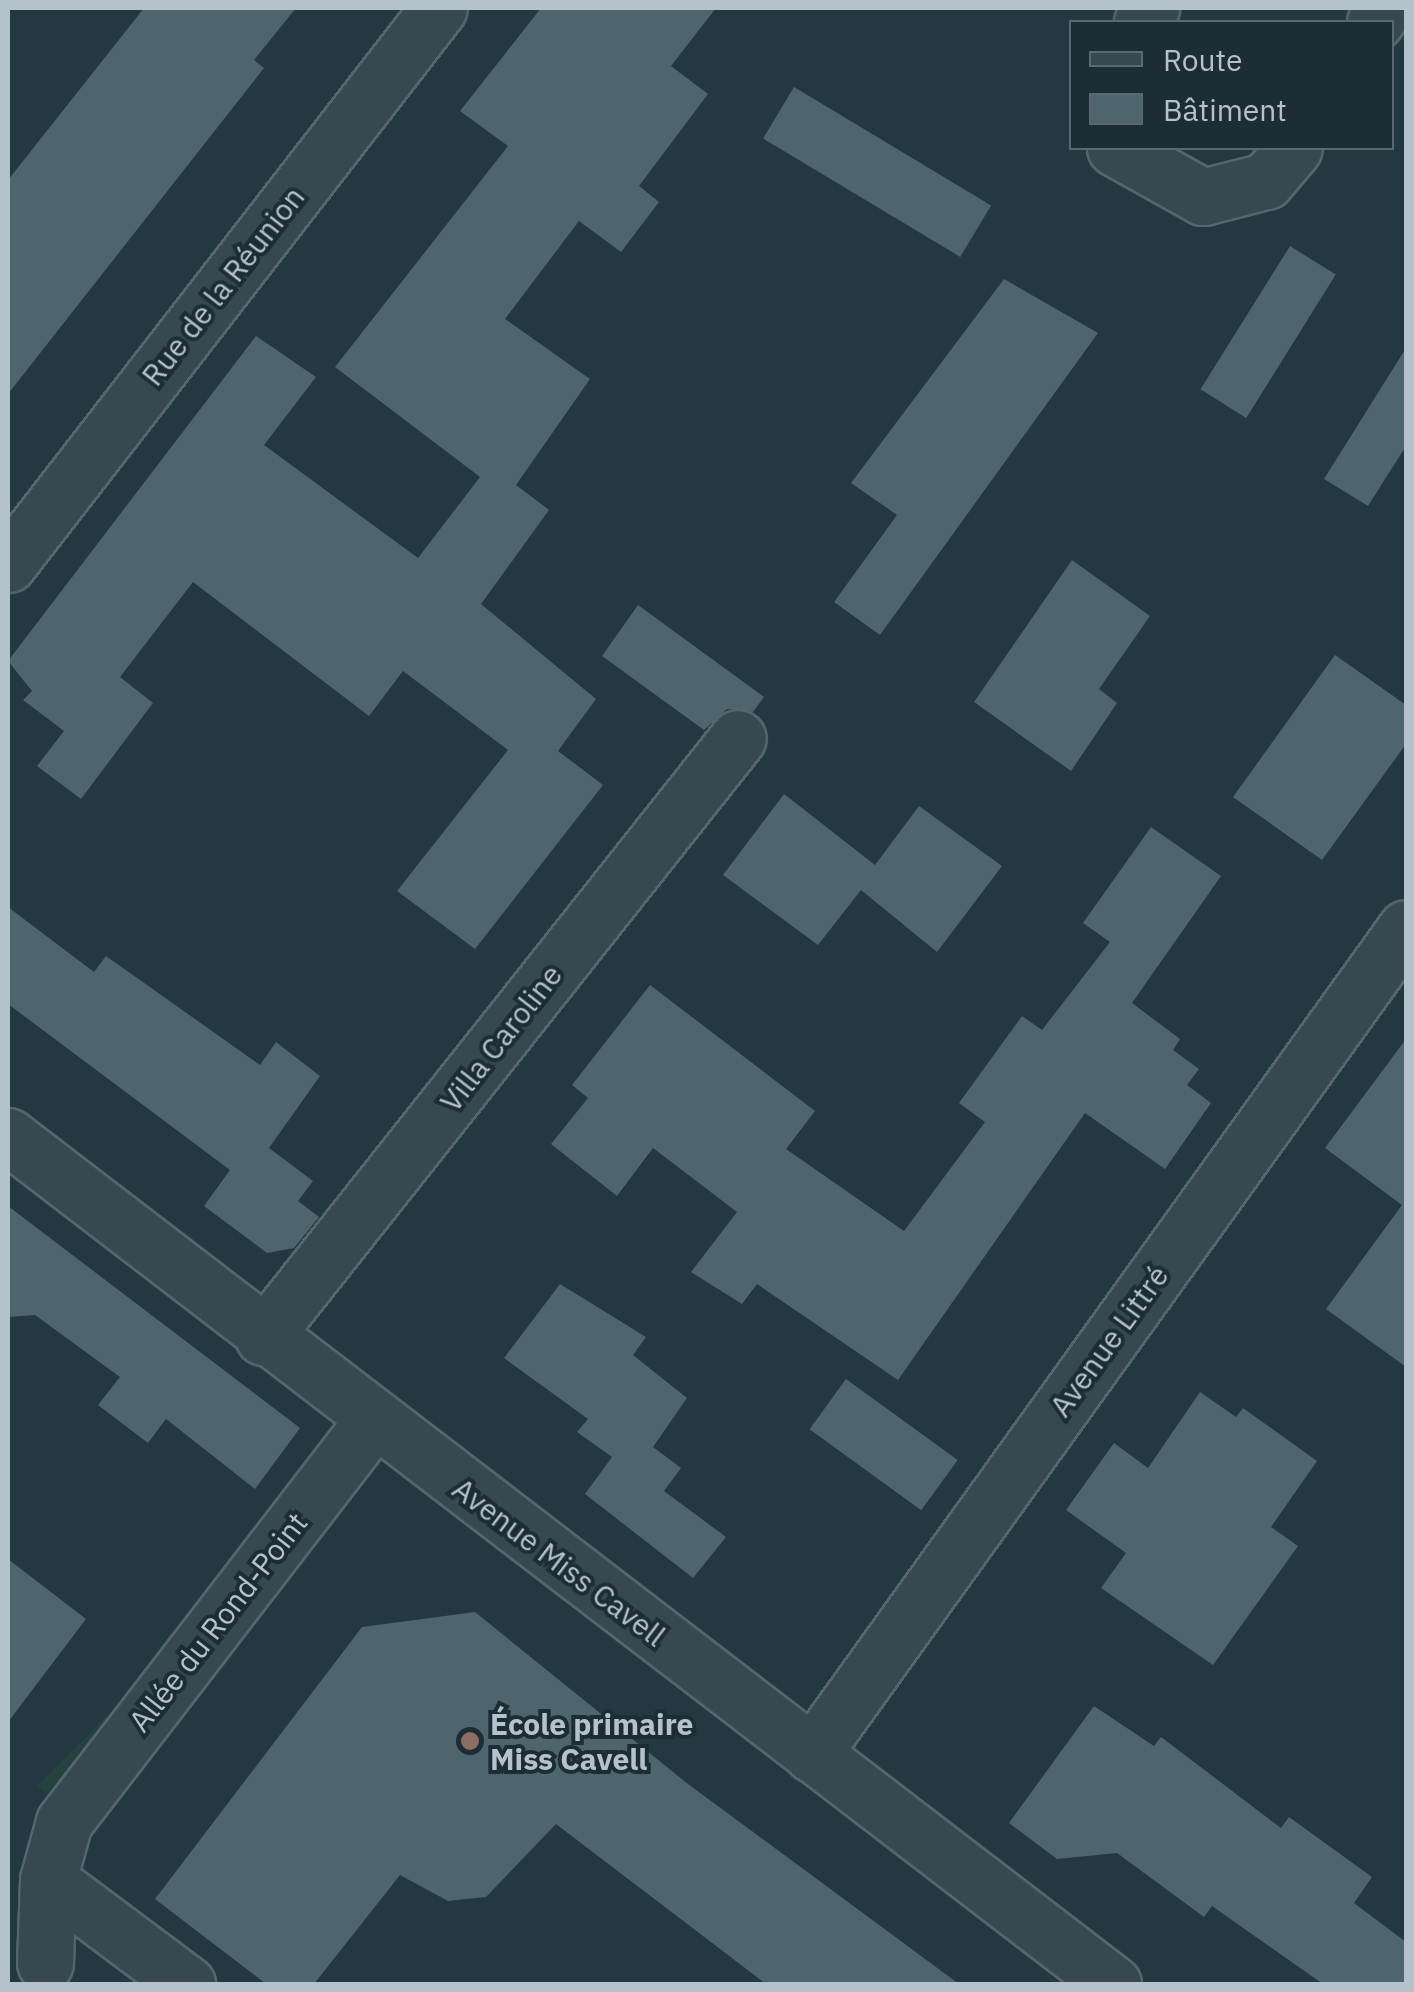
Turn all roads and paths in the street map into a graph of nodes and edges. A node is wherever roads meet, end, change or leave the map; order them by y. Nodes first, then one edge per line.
1 (440, 8) edge
2 (1118, 150) edge
3 (1292, 150) edge
4 (8, 564) edge
5 (738, 738) dead end
6 (1406, 928) edge
7 (8, 1136) edge
8 (262, 1337) junction
9 (372, 1422) junction
10 (812, 1754) junction
11 (28, 1878) edge
12 (46, 1964) dead end
13 (187, 1984) edge
14 (1114, 1984) edge

1 - 4 street, Rue de la Réunion
2 - 3 street
5 - 8 street, Villa Caroline
6 - 10 street, Avenue Littré
7 - 8 street, Avenue Miss Cavell
8 - 9 street, Avenue Miss Cavell
9 - 10 street, Avenue Miss Cavell
9 - 11 street, Allée du Rond-Point
10 - 14 street, Avenue Miss Cavell
11 - 12 street, Allée du Rond-Point
11 - 13 street

